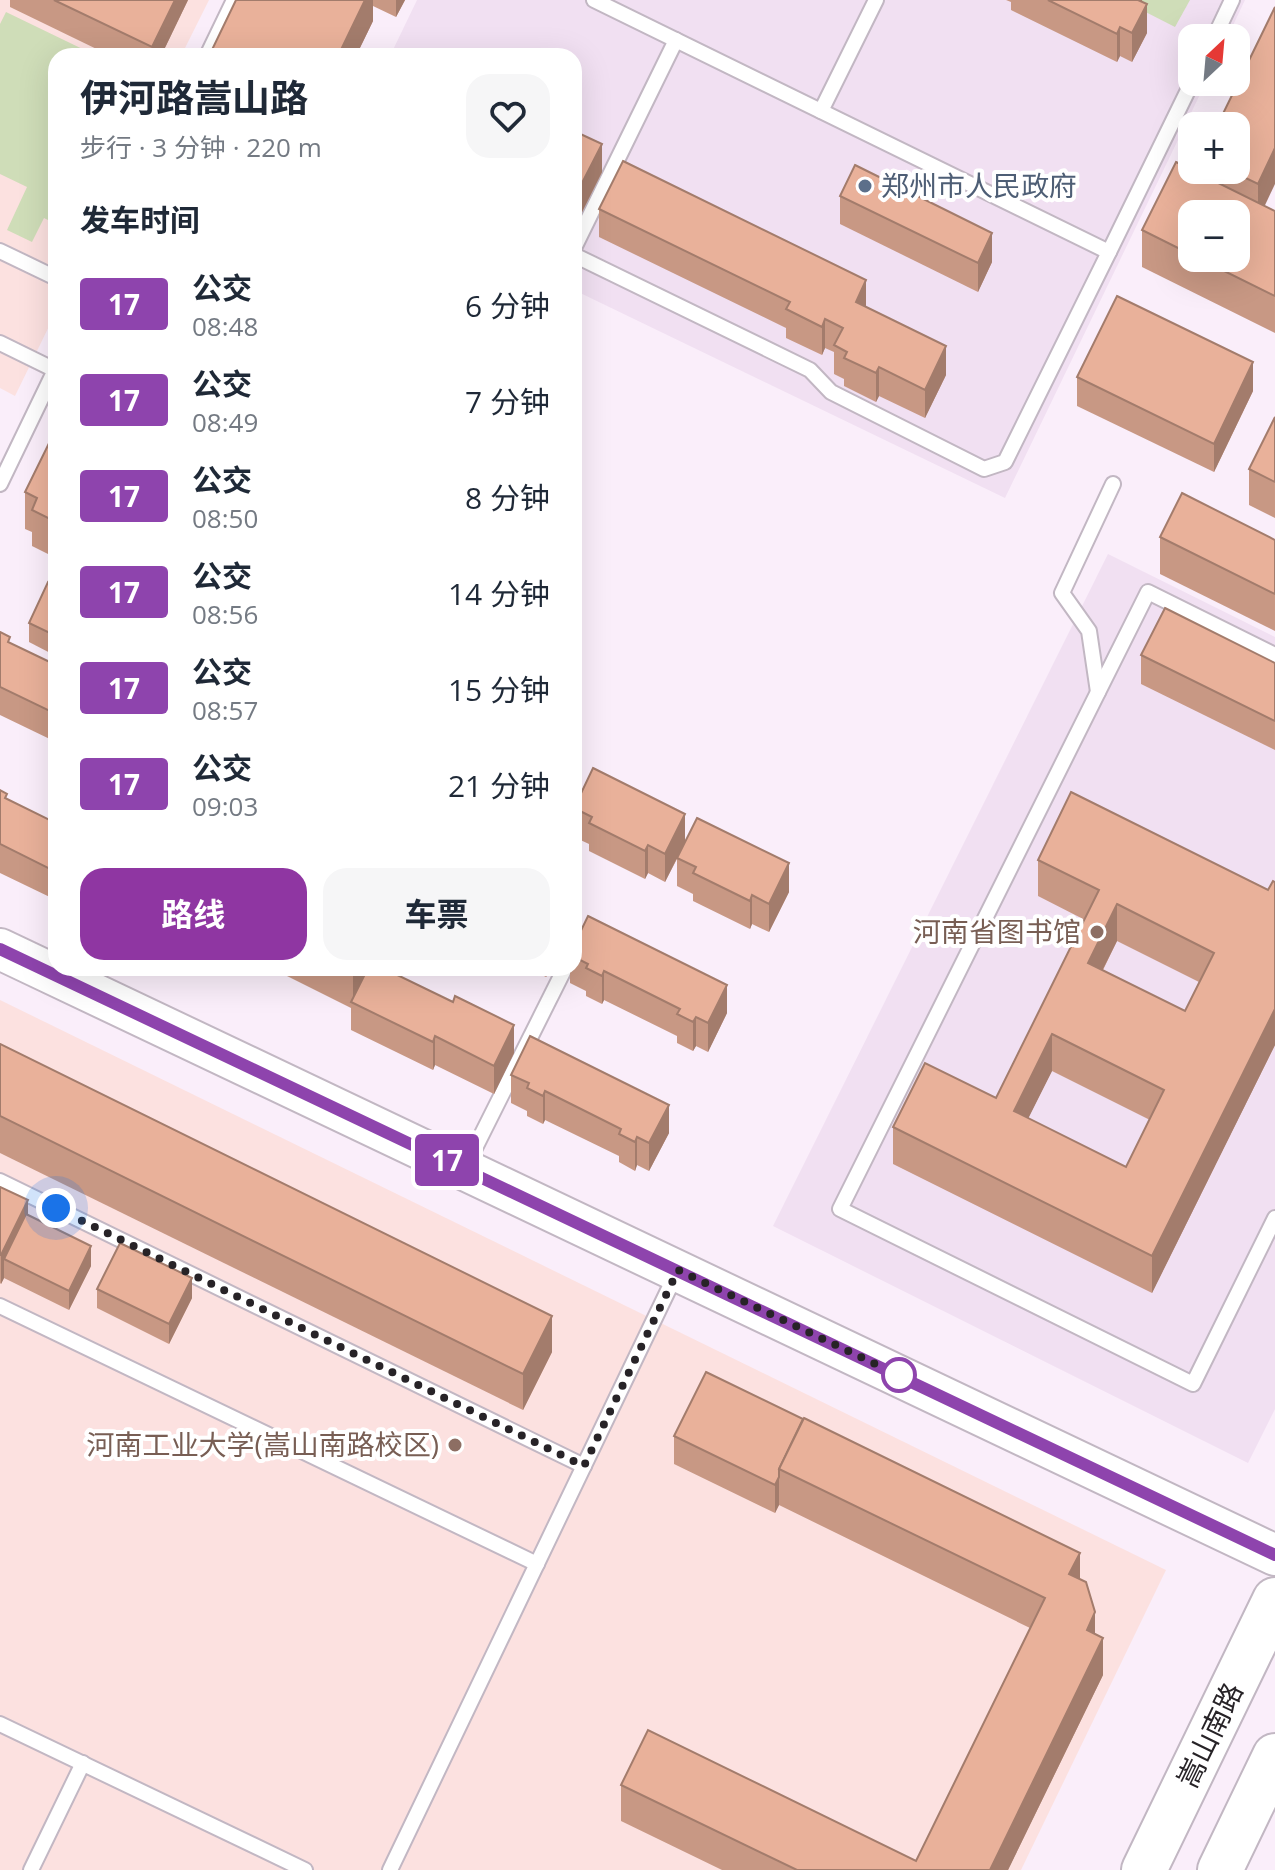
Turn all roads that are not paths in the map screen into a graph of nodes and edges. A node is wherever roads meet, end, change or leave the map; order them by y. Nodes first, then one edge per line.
1 (234, 0) edge
2 (594, 0) edge
3 (876, 0) edge
4 (1232, 0) edge
5 (1221, 24) edge
6 (676, 40) junction
7 (211, 48) edge
8 (1185, 96) edge
9 (821, 111) junction
10 (582, 232) edge
11 (0, 251) edge
12 (1109, 252) junction
13 (582, 259) edge
14 (48, 274) edge
15 (0, 343) edge
16 (48, 365) edge
17 (48, 385) edge
18 (0, 484) edge
19 (1113, 484) dead end
20 (1275, 655) edge
21 (1098, 692) junction
22 (3, 957) edge
23 (561, 976) edge
24 (465, 1168) junction
25 (0, 1181) edge
26 (1275, 1218) edge
27 (678, 1270) junction
28 (0, 1306) edge
29 (584, 1466) junction
30 (1275, 1555) edge
31 (537, 1564) junction
32 (1275, 1600) edge
33 (0, 1724) edge
34 (1275, 1756) edge
35 (83, 1763) junction
36 (31, 1870) edge
37 (305, 1870) edge
38 (390, 1870) edge
39 (1144, 1870) edge
40 (1220, 1870) edge

1 - 7 lane
2 - 6 lane
3 - 9 lane
4 - 5 lane
6 - 9 lane
6 - 10 lane
8 - 12 lane
9 - 12 lane
11 - 14 lane
12 - 13 lane
15 - 16 lane
17 - 18 lane
19 - 21 lane
20 - 21 lane
21 - 26 lane
22 - 24 street
23 - 24 lane
24 - 27 street
25 - 29 lane
27 - 29 lane
27 - 30 street
28 - 31 lane
29 - 31 lane
31 - 38 lane
32 - 39 main road, 嵩山南路
33 - 35 lane
34 - 40 main road
35 - 36 lane
35 - 37 lane

